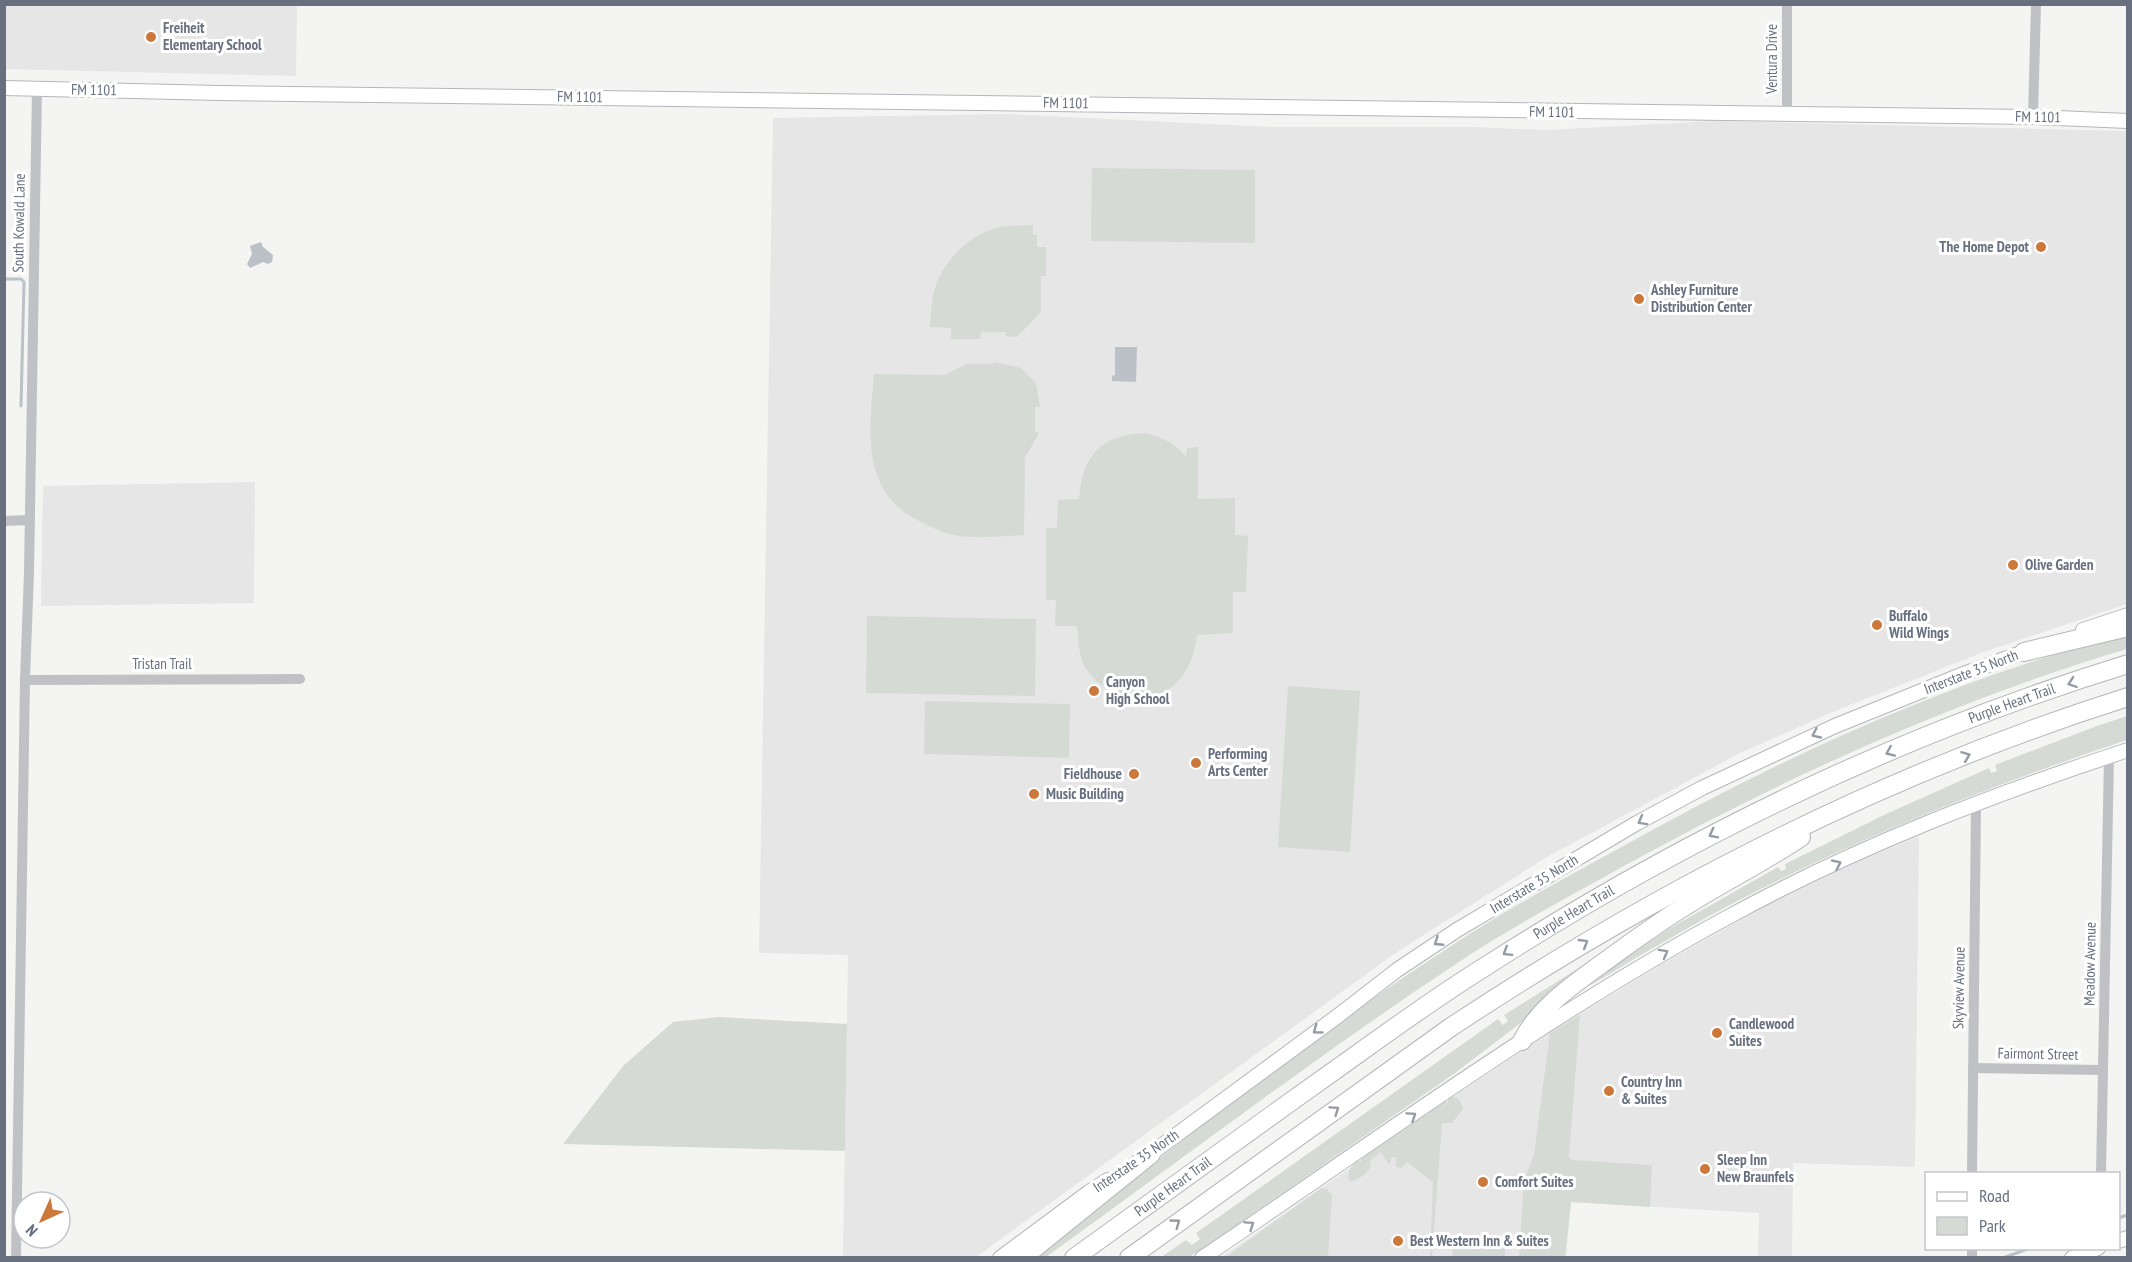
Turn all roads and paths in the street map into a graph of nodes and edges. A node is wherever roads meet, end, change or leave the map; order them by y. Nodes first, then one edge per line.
1 (1787, 4) edge
2 (2036, 4) edge
3 (4, 88) edge
4 (38, 89) junction
5 (1787, 114) junction
6 (2033, 117) junction
7 (2127, 121) edge
8 (30, 520) junction
9 (4, 521) edge
10 (2127, 615) edge
11 (2127, 627) edge
12 (2024, 652) junction
13 (2127, 664) edge
14 (300, 679) dead end
15 (25, 680) junction
16 (2127, 698) edge
17 (2127, 750) edge
18 (2109, 756) junction
19 (1850, 804) junction
20 (1976, 804) junction
21 (1522, 1041) junction
22 (1973, 1068) junction
23 (2102, 1070) junction
24 (1151, 1154) junction
25 (1972, 1172) edge
26 (2101, 1172) edge
27 (2092, 1250) edge
28 (16, 1257) edge
29 (1000, 1257) edge
30 (1022, 1257) edge
31 (1074, 1257) edge
32 (1129, 1257) edge
33 (1202, 1257) edge
34 (2072, 1257) edge

1 - 5 street, Ventura Drive
2 - 6 street
3 - 4 main road, FM 1101 / FM 1101
4 - 5 main road, FM 1101 / FM 1101
4 - 8 street, South Kowald Lane
5 - 6 main road, FM 1101 / FM 1101
6 - 7 main road, FM 1101 / FM 1101
8 - 9 street
8 - 15 street, South Kowald Lane
10 - 12 main road, Interstate 35 North
11 - 12 highway
12 -> 24 main road, Interstate 35 North
13 -> 31 highway, Purple Heart Trail
14 - 15 street, Tristan Trail
15 - 28 street, South Kowald Lane
19 -> 16 highway
17 - 18 main road
18 - 20 main road
18 - 23 street, Meadow Avenue
19 - 21 highway
32 -> 19 highway
21 -> 20 main road
20 - 22 street, Skyview Avenue
33 -> 21 main road
22 - 23 street, Fairmont Street
22 - 25 street, Skyview Avenue
23 - 26 street, Meadow Avenue
24 - 29 main road, Interstate 35 North
24 - 30 highway
27 - 34 main road

